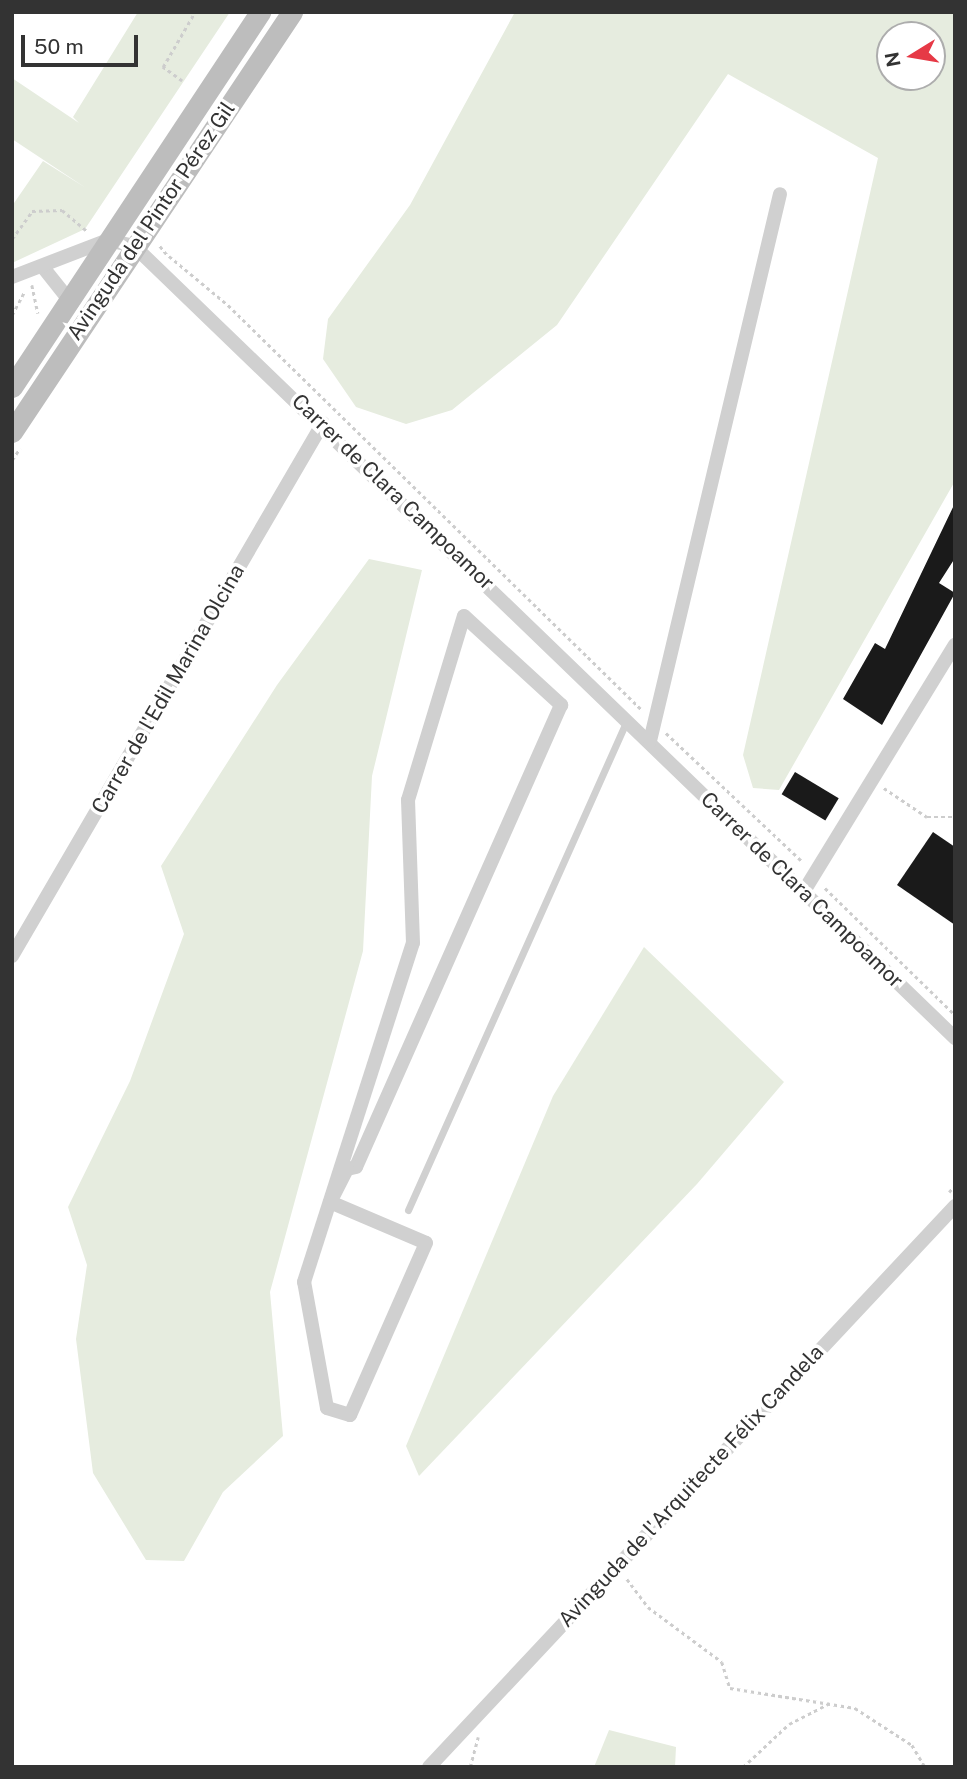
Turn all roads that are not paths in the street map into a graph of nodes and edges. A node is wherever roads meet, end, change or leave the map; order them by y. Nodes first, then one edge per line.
1 (260, 12) edge
2 (292, 12) edge
3 (780, 194) dead end
4 (99, 234) junction
5 (134, 246) junction
6 (42, 266) junction
7 (19, 275) edge
8 (69, 300) junction
9 (12, 387) edge
10 (323, 423) junction
11 (12, 432) edge
12 (955, 645) edge
13 (628, 719) junction
14 (650, 741) junction
15 (804, 891) junction
16 (12, 956) edge
17 (955, 1038) edge
18 (330, 1202) joint
19 (955, 1206) edge
20 (408, 1210) dead end
21 (429, 1767) edge

1 - 4 main road, Avinguda del Pintor Pérez Gil
2 - 5 main road, Avinguda del Pintor Pérez Gil
3 - 14 street
4 - 5 street
4 - 6 street
4 - 8 main road, Avinguda del Pintor Pérez Gil
5 - 10 street, Carrer de Clara Campoamor
5 - 11 main road, Avinguda del Pintor Pérez Gil
6 - 7 street
6 - 8 street
8 - 9 main road, Avinguda del Pintor Pérez Gil
10 - 13 street, Carrer de Clara Campoamor
10 - 16 street, Carrer de l'Edil Marina Olcina
12 - 15 street
13 - 14 street, Carrer de Clara Campoamor
13 - 20 lane
14 - 15 street, Carrer de Clara Campoamor
15 - 17 street, Carrer de Clara Campoamor
18 - 18 street
19 - 21 street, Avinguda de l'Arquitecte Félix Candela

